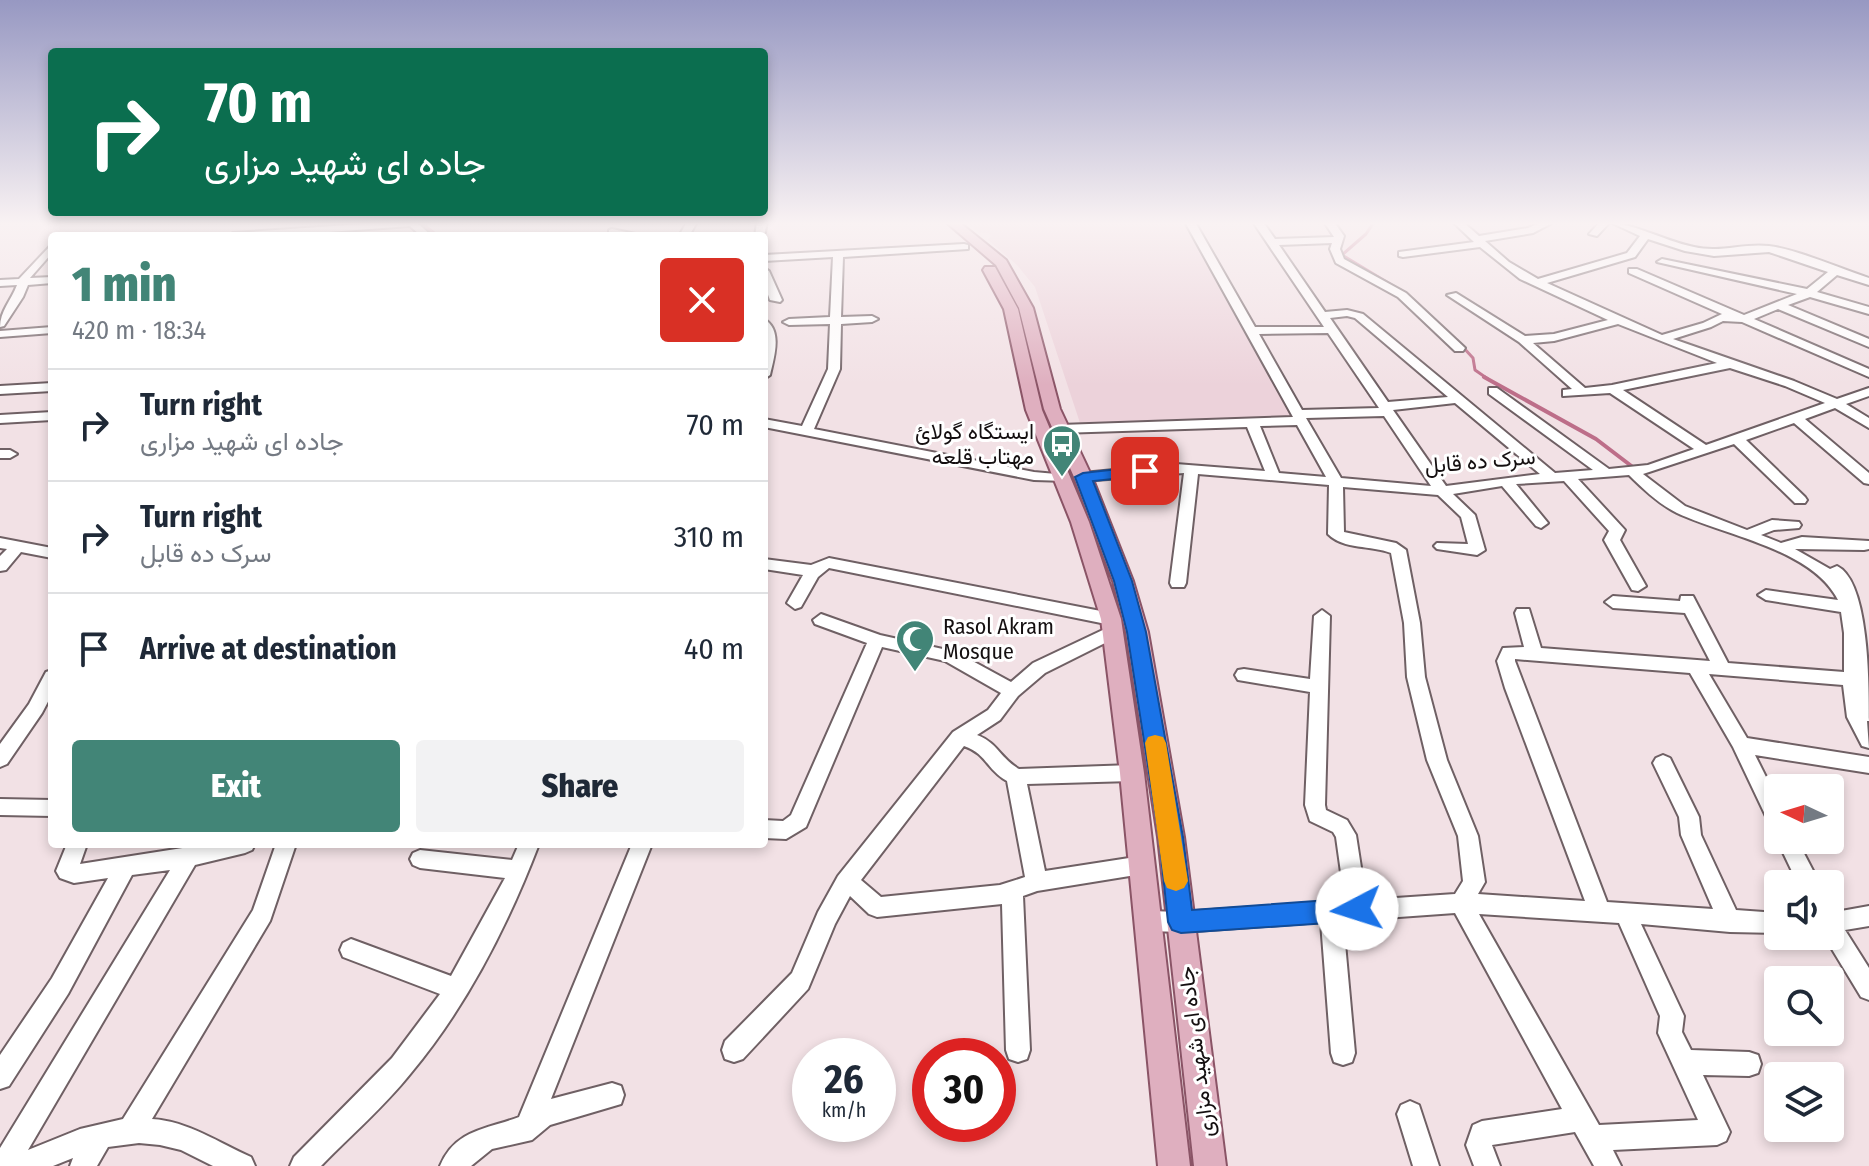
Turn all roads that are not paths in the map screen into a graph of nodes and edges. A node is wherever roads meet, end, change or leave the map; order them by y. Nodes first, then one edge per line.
1 (27, 276) edge
2 (837, 276) edge
3 (995, 276) edge
4 (1010, 276) edge
5 (1221, 276) edge
6 (1295, 276) edge
7 (1368, 276) edge
8 (1526, 276) edge
9 (1559, 276) edge
10 (1646, 276) edge
11 (1730, 276) edge
12 (1828, 276) edge
13 (48, 280) edge
14 (768, 281) edge
15 (0, 283) edge
16 (22, 283) junction
17 (1537, 283) junction
18 (1809, 293) junction
19 (1452, 295) dead end
20 (776, 300) dead end
21 (1777, 305) junction
22 (1869, 311) edge
23 (1322, 316) junction
24 (872, 319) dead end
25 (1744, 319) junction
26 (836, 320) junction
27 (1620, 320) junction
28 (789, 322) dead end
29 (0, 324) edge
30 (48, 330) edge
31 (1330, 330) junction
32 (1252, 331) junction
33 (768, 332) edge
34 (0, 334) edge
35 (1663, 338) junction
36 (1523, 340) junction
37 (1869, 343) edge
38 (1459, 348) dead end
39 (768, 355) edge
40 (1031, 362) junction
41 (1732, 363) junction
42 (1869, 373) edge
43 (48, 387) edge
44 (1612, 389) junction
45 (0, 390) edge
46 (1493, 391) dead end
47 (1583, 392) junction
48 (1869, 392) edge
49 (1567, 393) dead end
50 (1457, 399) junction
51 (1839, 403) junction
52 (1386, 409) junction
53 (48, 416) edge
54 (1795, 417) junction
55 (1298, 418) junction
56 (0, 419) edge
57 (1252, 422) junction
58 (768, 424) edge
59 (1869, 424) edge
60 (1060, 429) junction
61 (806, 432) junction
62 (1737, 439) junction
63 (1704, 449) junction
64 (1192, 469) junction
65 (1650, 469) junction
66 (1632, 471) junction
67 (1606, 473) junction
68 (1274, 477) junction
69 (1560, 477) junction
70 (1073, 478) junction
71 (1869, 480) edge
72 (1505, 481) junction
73 (1336, 482) junction
74 (1442, 491) junction
75 (1800, 500) dead end
76 (1541, 523) dead end
77 (1794, 525) dead end
78 (1752, 533) junction
79 (0, 543) edge
80 (1864, 545) dead end
81 (18, 546) junction
82 (1442, 546) dead end
83 (1787, 546) junction
84 (48, 552) edge
85 (768, 565) edge
86 (0, 566) edge
87 (815, 571) junction
88 (1178, 583) dead end
89 (1638, 586) dead end
90 (1861, 589) edge
91 (1766, 595) dead end
92 (1613, 602) dead end
93 (795, 603) dead end
94 (1847, 607) junction
95 (1523, 613) dead end
96 (1322, 616) dead end
97 (821, 620) dead end
98 (1112, 626) junction
99 (877, 640) junction
100 (1534, 653) junction
101 (1696, 667) junction
102 (1723, 670) junction
103 (1244, 675) dead end
104 (1863, 683) edge
105 (48, 685) edge
106 (1319, 687) junction
107 (1012, 691) junction
108 (1869, 721) edge
109 (960, 737) junction
110 (1869, 741) edge
111 (1741, 745) junction
112 (0, 759) edge
113 (1663, 763) dead end
114 (1869, 765) edge
115 (1132, 773) junction
116 (1016, 777) junction
117 (1764, 792) edge
118 (0, 807) edge
119 (48, 808) edge
120 (768, 829) edge
121 (76, 848) edge
122 (229, 848) edge
123 (285, 848) edge
124 (527, 848) edge
125 (640, 848) edge
126 (188, 858) junction
127 (420, 859) dead end
128 (1142, 865) junction
129 (125, 868) junction
130 (519, 870) junction
131 (1037, 882) junction
132 (846, 883) junction
133 (1012, 892) junction
134 (1461, 903) junction
135 (1357, 909) junction
136 (1600, 911) junction
137 (1331, 912) junction
138 (1625, 913) junction
139 (1869, 916) edge
140 (1149, 921) junction
141 (1181, 922) junction
142 (1730, 922) junction
143 (1844, 922) edge
144 (1764, 923) edge
145 (1844, 948) edge
146 (351, 950) dead end
147 (455, 989) junction
148 (1869, 989) edge
149 (734, 1050) dead end
150 (1018, 1050) dead end
151 (1343, 1053) dead end
152 (1684, 1062) junction
153 (1749, 1064) dead end
154 (0, 1077) edge
155 (612, 1095) dead end
156 (1410, 1114) dead end
157 (528, 1126) junction
158 (132, 1128) junction
159 (1585, 1129) junction
160 (100, 1136) junction
161 (4, 1166) edge
162 (22, 1166) edge
163 (83, 1166) edge
164 (242, 1166) edge
165 (303, 1166) edge
166 (453, 1166) edge
167 (1174, 1166) edge
168 (1210, 1166) edge
169 (1426, 1166) edge
170 (1487, 1166) edge
171 (1608, 1166) edge

1 - 16 street
2 - 26 street
3 - 40 main road, جاده ای شهید مزاری
4 - 40 main road, جاده ای شهید مزاری
5 - 32 street
6 - 23 street
7 - 38 street
8 - 17 street
9 - 17 street
10 - 25 street
11 - 18 street
12 - 18 street
13 - 16 street
14 - 20 street
15 - 16 street
16 - 29 street
17 - 27 street
18 - 21 street
18 - 22 street
19 - 36 street
21 - 25 street
21 - 37 street
23 - 31 street
23 - 50 street
24 - 26 street
25 - 35 street
25 - 42 street
26 - 28 street
26 - 61 street
27 - 35 street
27 - 36 street
30 - 34 street
31 - 32 street
31 - 52 street
32 - 55 street
33 - 39 street
35 - 41 street
36 - 47 street
40 - 60 main road, جاده ای شهید مزاری
40 - 70 main road, جاده ای شهید مزاری
41 - 44 street
41 - 51 street
43 - 45 street
44 - 47 street
44 - 63 street
46 - 67 street
47 - 49 street
48 - 51 street, سرک ده قابل
50 - 52 street
50 - 69 street
51 - 54 street, سرک ده قابل
51 - 59 street
52 - 55 street
52 - 74 street
53 - 56 street
54 - 62 street, سرک ده قابل
54 - 71 street
55 - 57 street
55 - 73 street
57 - 60 street
57 - 68 street
58 - 61 street, سرک ده قابل
60 - 70 main road, جاده ای شهید مزاری
61 - 70 street, سرک ده قابل
62 - 63 street, سرک ده قابل
62 - 75 street
63 - 65 street, سرک ده قابل
64 - 68 street, سرک ده قابل
64 - 70 street, سرک ده قابل
64 - 88 street
65 - 66 street, سرک ده قابل
65 - 78 street
66 - 67 street, سرک ده قابل
66 - 94 street
67 - 69 street, سرک ده قابل
68 - 73 street, سرک ده قابل
69 - 72 street, سرک ده قابل
69 - 89 street
70 - 98 main road, جاده ای شهید مزاری
70 - 141 main road, جاده ای شهید مزاری
72 - 74 street, سرک ده قابل
72 - 76 street
73 - 74 street, سرک ده قابل
73 - 134 street
74 - 82 street
77 - 78 street
78 - 83 street
79 - 81 street
80 - 83 street
81 - 84 street
81 - 86 street
83 - 90 street
85 - 87 street
87 - 93 street
87 - 98 street
90 - 104 street
91 - 94 street
92 - 102 street
94 - 104 street
95 - 100 street
96 - 106 street
97 - 99 street
98 - 107 street
98 - 115 main road, جاده ای شهید مزاری
99 - 107 street
99 - 120 street
100 - 101 street
100 - 136 street
101 - 102 street
101 - 111 street
102 - 104 street
103 - 106 street
104 - 108 street
104 - 110 street
105 - 112 street
106 - 135 street
107 - 109 street
109 - 116 street
109 - 132 street
111 - 114 street
111 - 117 street
113 - 142 street
115 - 116 street
115 - 128 main road, جاده ای شهید مزاری
116 - 131 street
118 - 119 street
121 - 129 street
122 - 126 street
123 - 158 street
124 - 130 street
125 - 157 street
126 - 129 street
126 - 161 street
127 - 130 street
128 - 131 street
128 - 140 main road, جاده ای شهید مزاری
129 - 154 street
130 - 147 street
131 - 133 street
132 - 133 street
132 - 149 street
133 - 150 street
134 - 135 street
134 - 136 street
134 - 159 street
135 - 137 street
136 - 138 street
137 - 141 street
137 - 151 street
138 - 142 street
138 - 152 street
139 - 143 street
140 - 141 street
140 - 167 main road, جاده ای شهید مزاری
141 - 168 main road, جاده ای شهید مزاری
142 - 144 street
145 - 148 street
146 - 147 street
147 - 165 street
152 - 153 street
152 - 159 street
155 - 157 street
156 - 169 street
157 - 166 street
158 - 160 street
158 - 164 street
159 - 170 street
159 - 171 street
160 - 162 street
160 - 163 street

